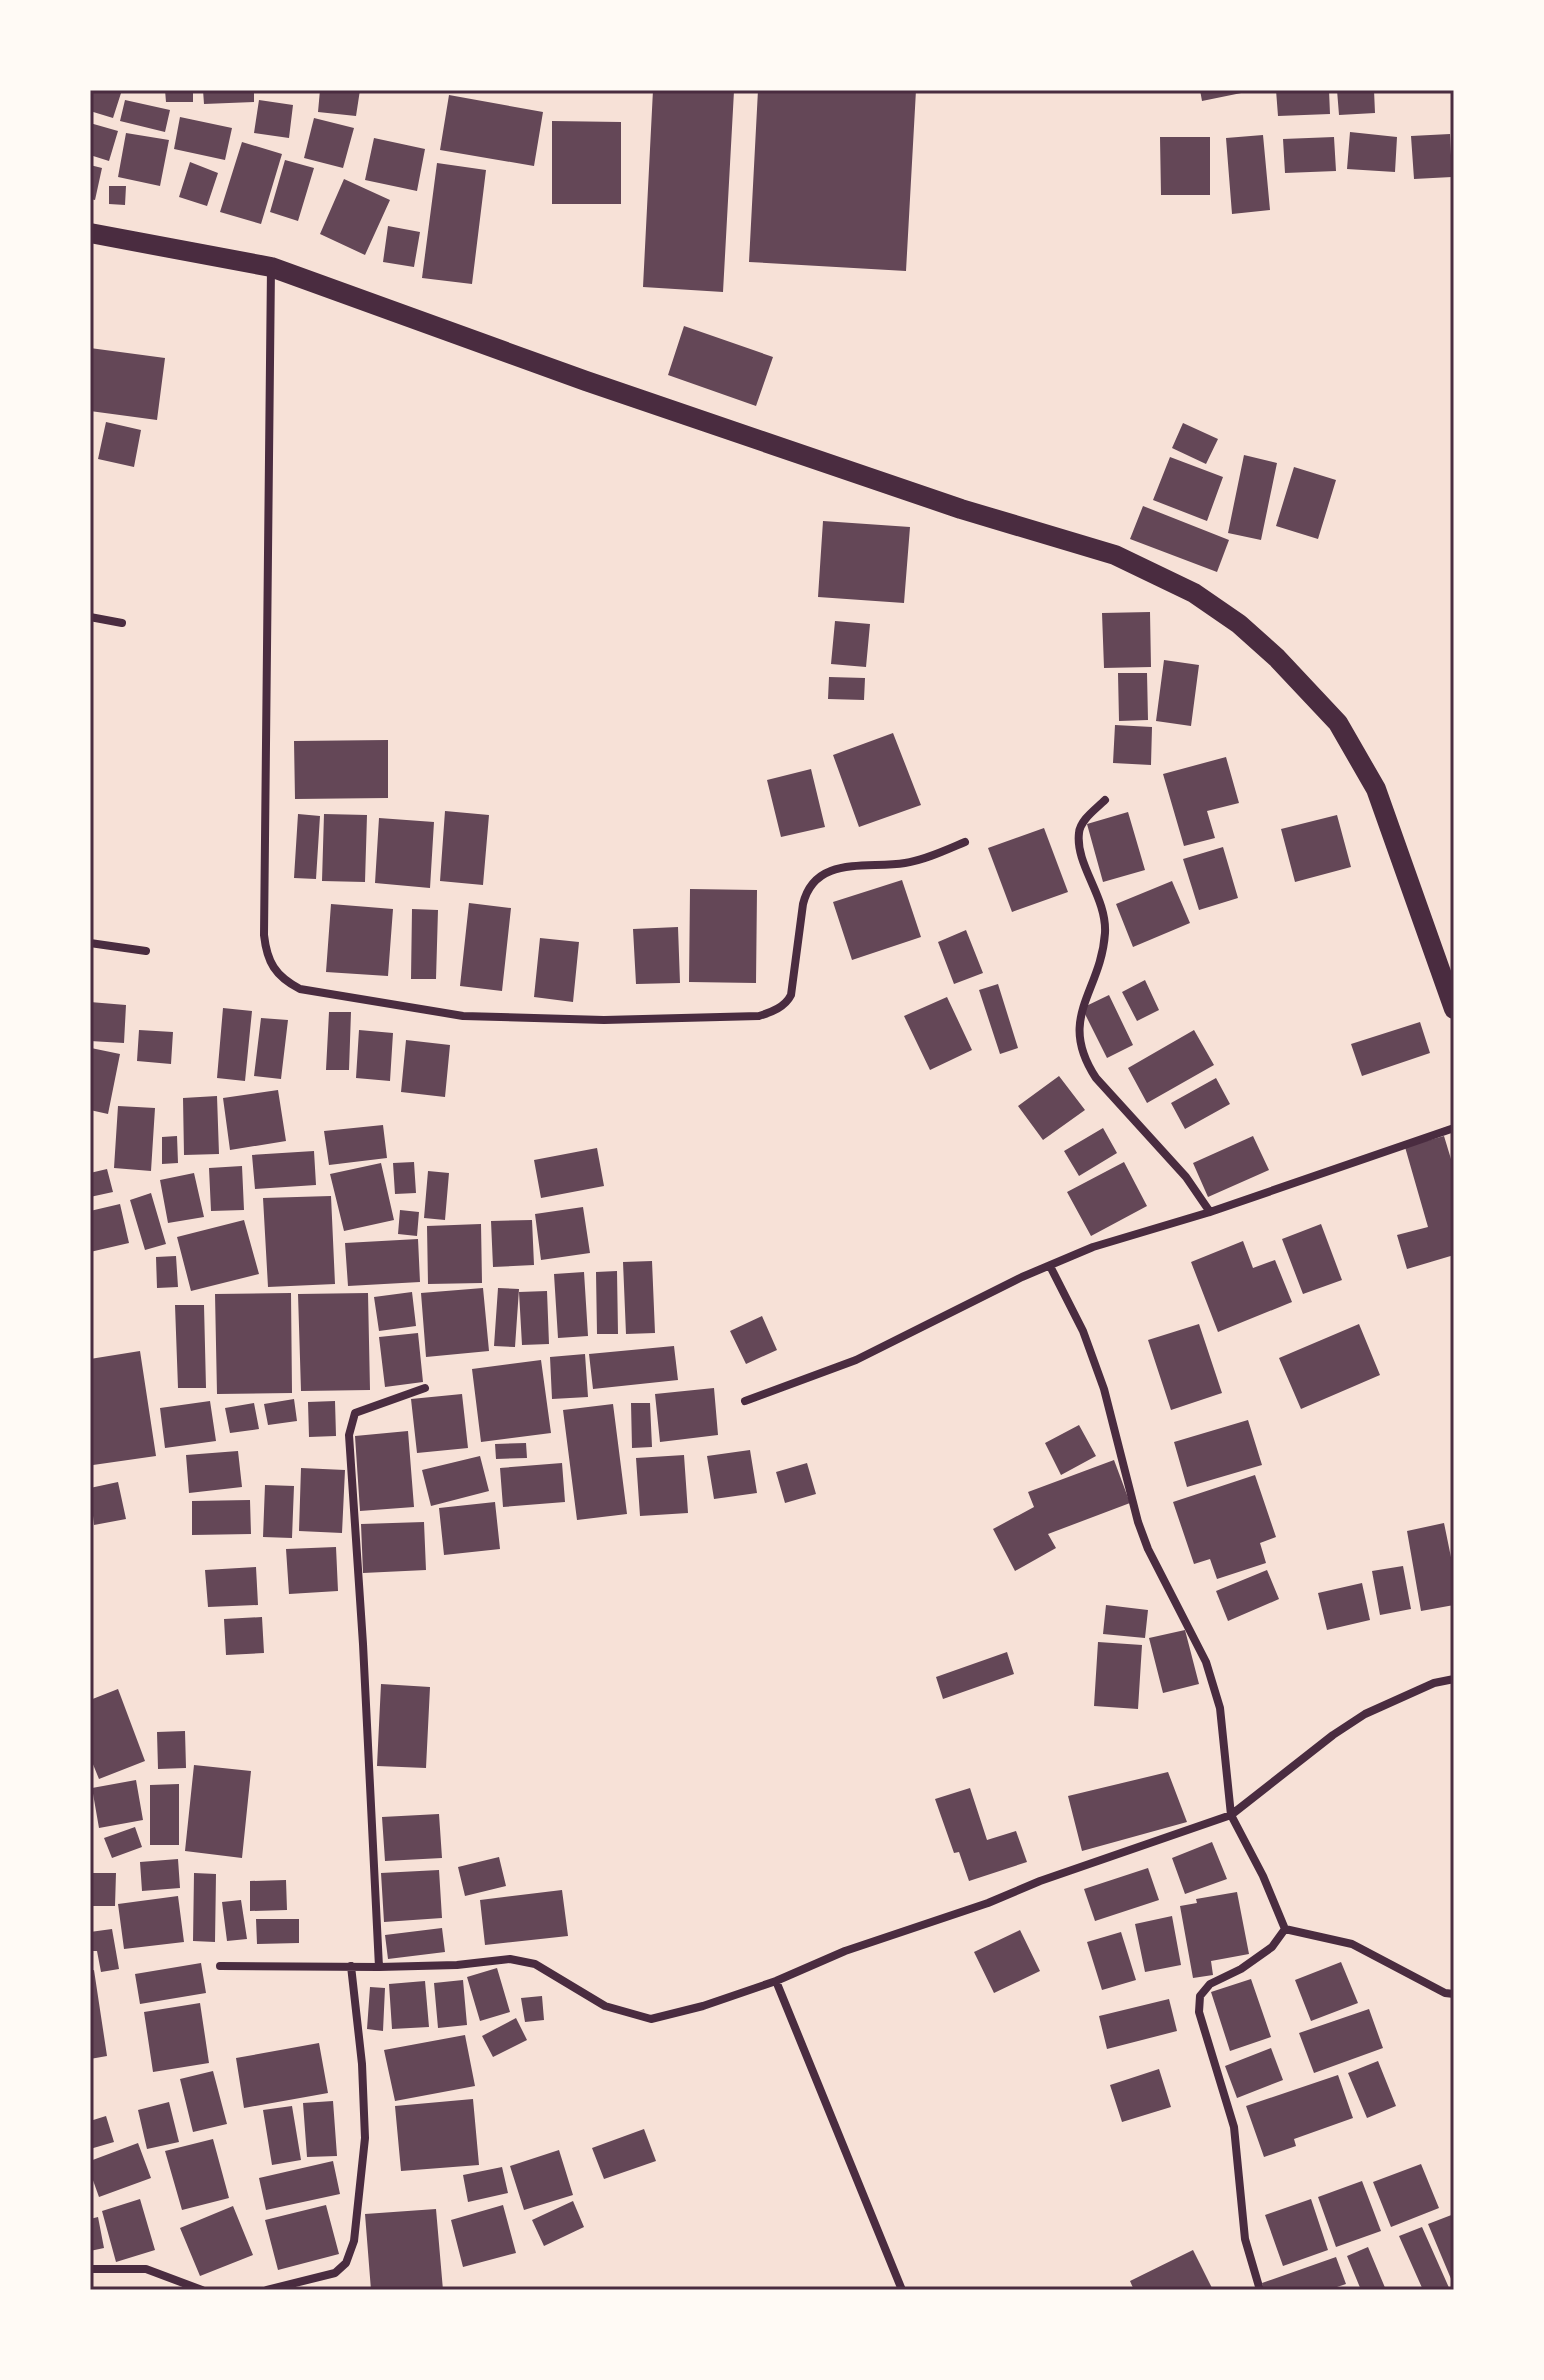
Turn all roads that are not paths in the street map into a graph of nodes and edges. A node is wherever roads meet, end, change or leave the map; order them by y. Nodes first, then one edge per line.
1 (90, 233) edge
2 (271, 267) junction
3 (90, 617) edge
4 (122, 623) dead end
5 (1105, 800) dead end
6 (965, 842) dead end
7 (90, 943) edge
8 (146, 951) dead end
9 (1454, 1009) edge
10 (1454, 1128) edge
11 (1210, 1212) junction
12 (1050, 1266) junction
13 (425, 1388) dead end
14 (745, 1401) dead end
15 (1454, 1679) edge
16 (1231, 1815) junction
17 (1285, 1929) junction
18 (220, 1966) dead end
19 (351, 1966) junction
20 (379, 1967) junction
21 (776, 1981) junction
22 (1454, 1994) edge
23 (90, 2269) edge
24 (202, 2290) edge
25 (267, 2290) edge
26 (902, 2290) edge
27 (1260, 2290) edge

1 - 2 main road
2 - 6 street
2 - 9 main road
3 - 4 street
5 - 11 street
7 - 8 street
10 - 11 street
11 - 12 street
12 - 14 street
12 - 16 street
13 - 20 street
15 - 16 street
16 - 17 street
16 - 21 street
17 - 22 street
17 - 27 street
18 - 19 street
19 - 20 street
19 - 25 street
20 - 21 street
21 - 26 street
23 - 24 street

